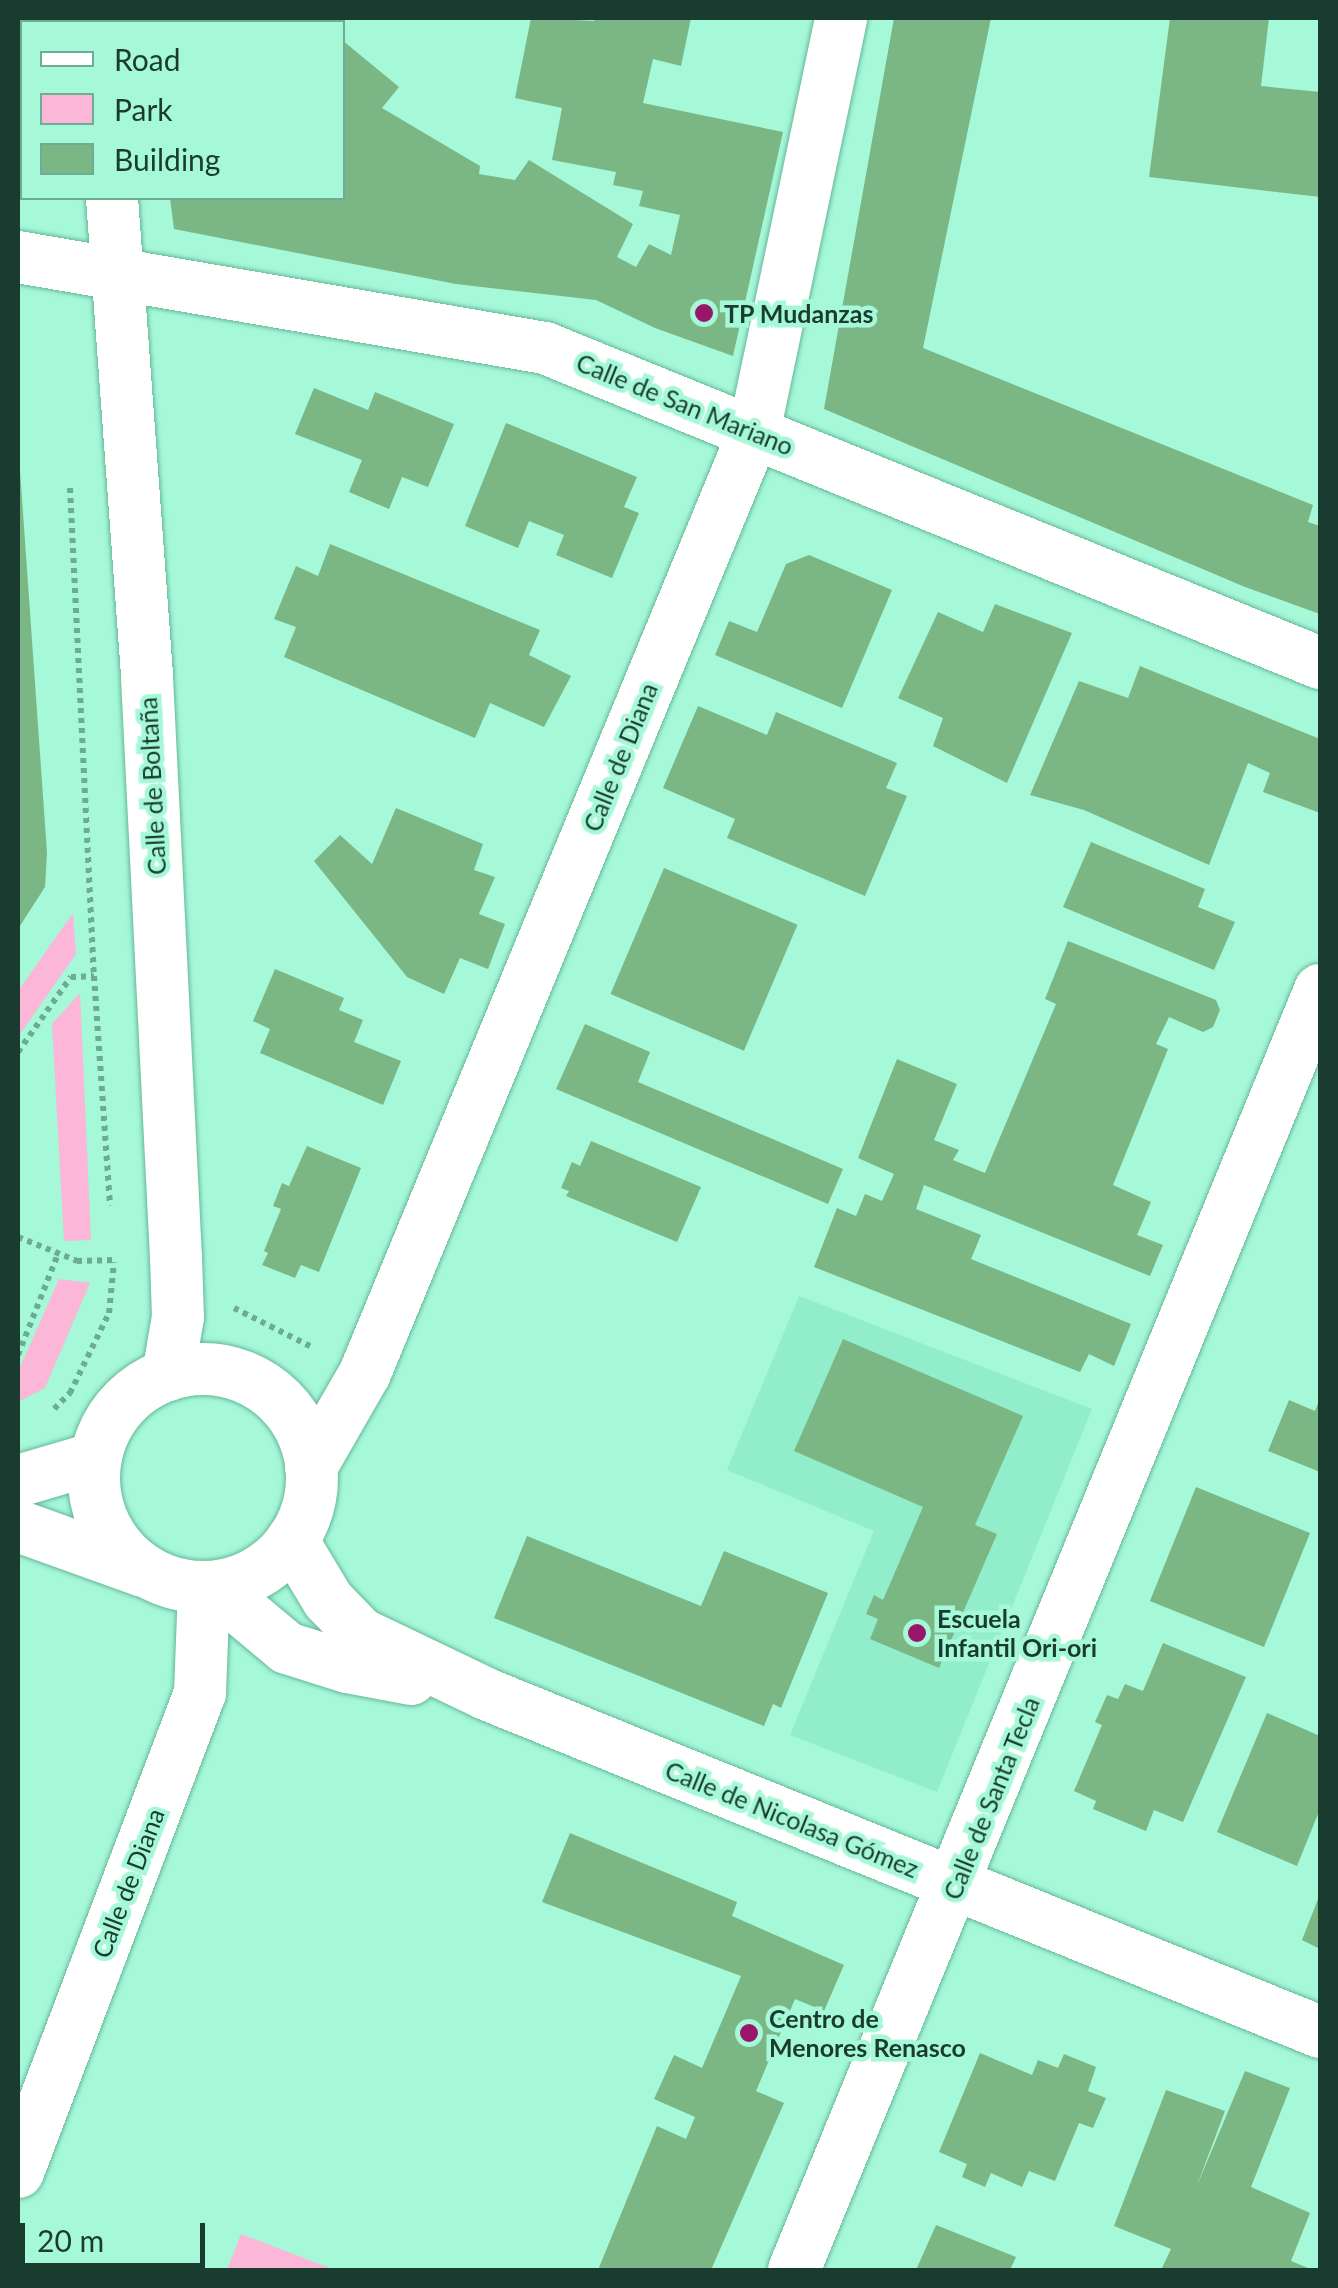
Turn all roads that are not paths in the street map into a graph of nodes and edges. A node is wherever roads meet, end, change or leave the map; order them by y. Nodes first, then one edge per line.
1 (842, 18) edge
2 (112, 200) edge
3 (18, 257) edge
4 (120, 276) junction
5 (754, 432) junction
6 (1320, 663) edge
7 (1320, 990) edge
8 (168, 1374) junction
9 (96, 1458) junction
10 (311, 1467) junction
11 (22, 1495) edge
12 (292, 1540) junction
13 (150, 1574) junction
14 (209, 1587) junction
15 (486, 1694) junction
16 (955, 1886) junction
17 (1320, 2032) edge
18 (18, 2172) edge
19 (794, 2270) edge

1 - 5 street, Calle de Diana
2 - 4 street, Calle de Boltaña
3 - 4 street, Calle de San Mariano
4 - 5 street, Calle de San Mariano
4 - 8 street, Calle de Boltaña
5 - 6 street, Calle de San Mariano
5 - 10 street, Calle de Diana
7 - 16 street, Calle de Santa Tecla
8 - 9 street
8 - 10 street
9 - 11 street
9 - 13 street
10 - 12 street
11 - 13 street
12 - 14 street
12 - 15 street, Calle de Nicolasa Gómez
13 - 14 street
14 - 15 street, Calle de Nicolasa Gómez
14 - 18 street, Calle de Diana
15 - 16 street, Calle de Nicolasa Gómez
16 - 17 street, Calle de Nicolasa Gómez
16 - 19 street, Calle de Santa Tecla

